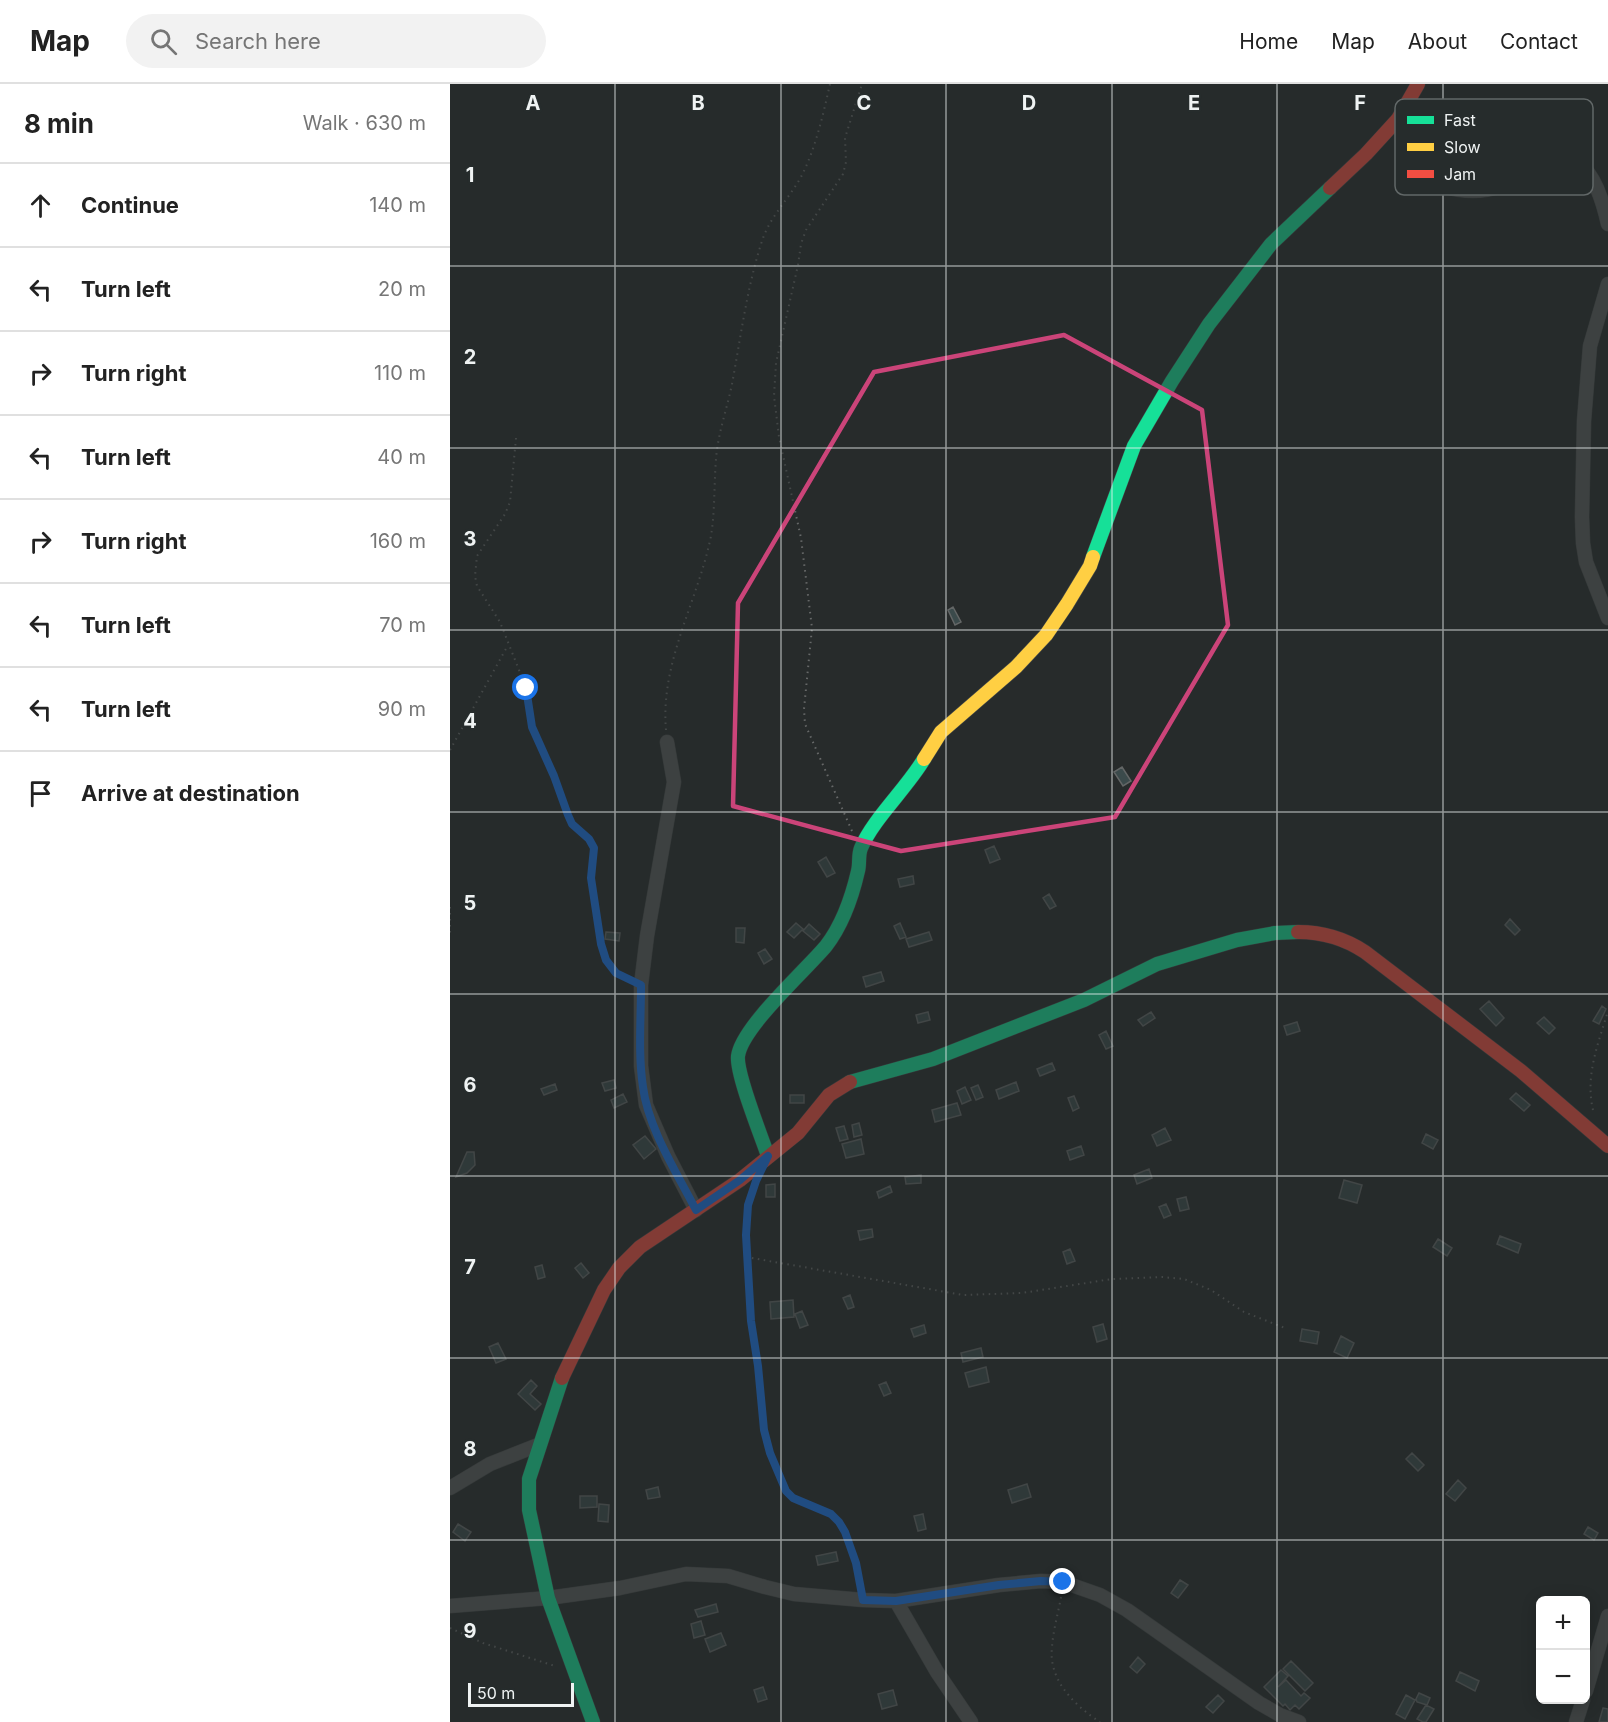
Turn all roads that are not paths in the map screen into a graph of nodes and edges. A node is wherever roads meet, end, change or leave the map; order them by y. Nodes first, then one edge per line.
1 (1418, 84) edge
2 (1410, 99) edge
3 (1395, 123) edge
4 (1593, 185) edge
5 (1608, 224) edge
6 (1608, 284) edge
7 (1608, 618) edge
8 (667, 742) road end
9 (1608, 1146) edge
10 (768, 1156) junction
11 (696, 1210) junction
12 (538, 1445) junction
13 (450, 1488) edge
14 (548, 1598) junction
15 (896, 1601) junction
16 (450, 1606) edge
17 (1608, 1616) edge
18 (1590, 1677) edge
19 (1582, 1704) edge
20 (593, 1722) edge
21 (971, 1722) edge
22 (1299, 1722) edge
23 (1576, 1722) edge

1 - 2 street
3 - 10 street
4 - 5 street
6 - 7 street
8 - 11 street
9 - 10 street
10 - 11 street
11 - 12 street
12 - 13 street
12 - 14 street
14 - 15 street
14 - 16 street
14 - 20 street
15 - 21 street
15 - 22 street
17 - 18 street
19 - 23 street

